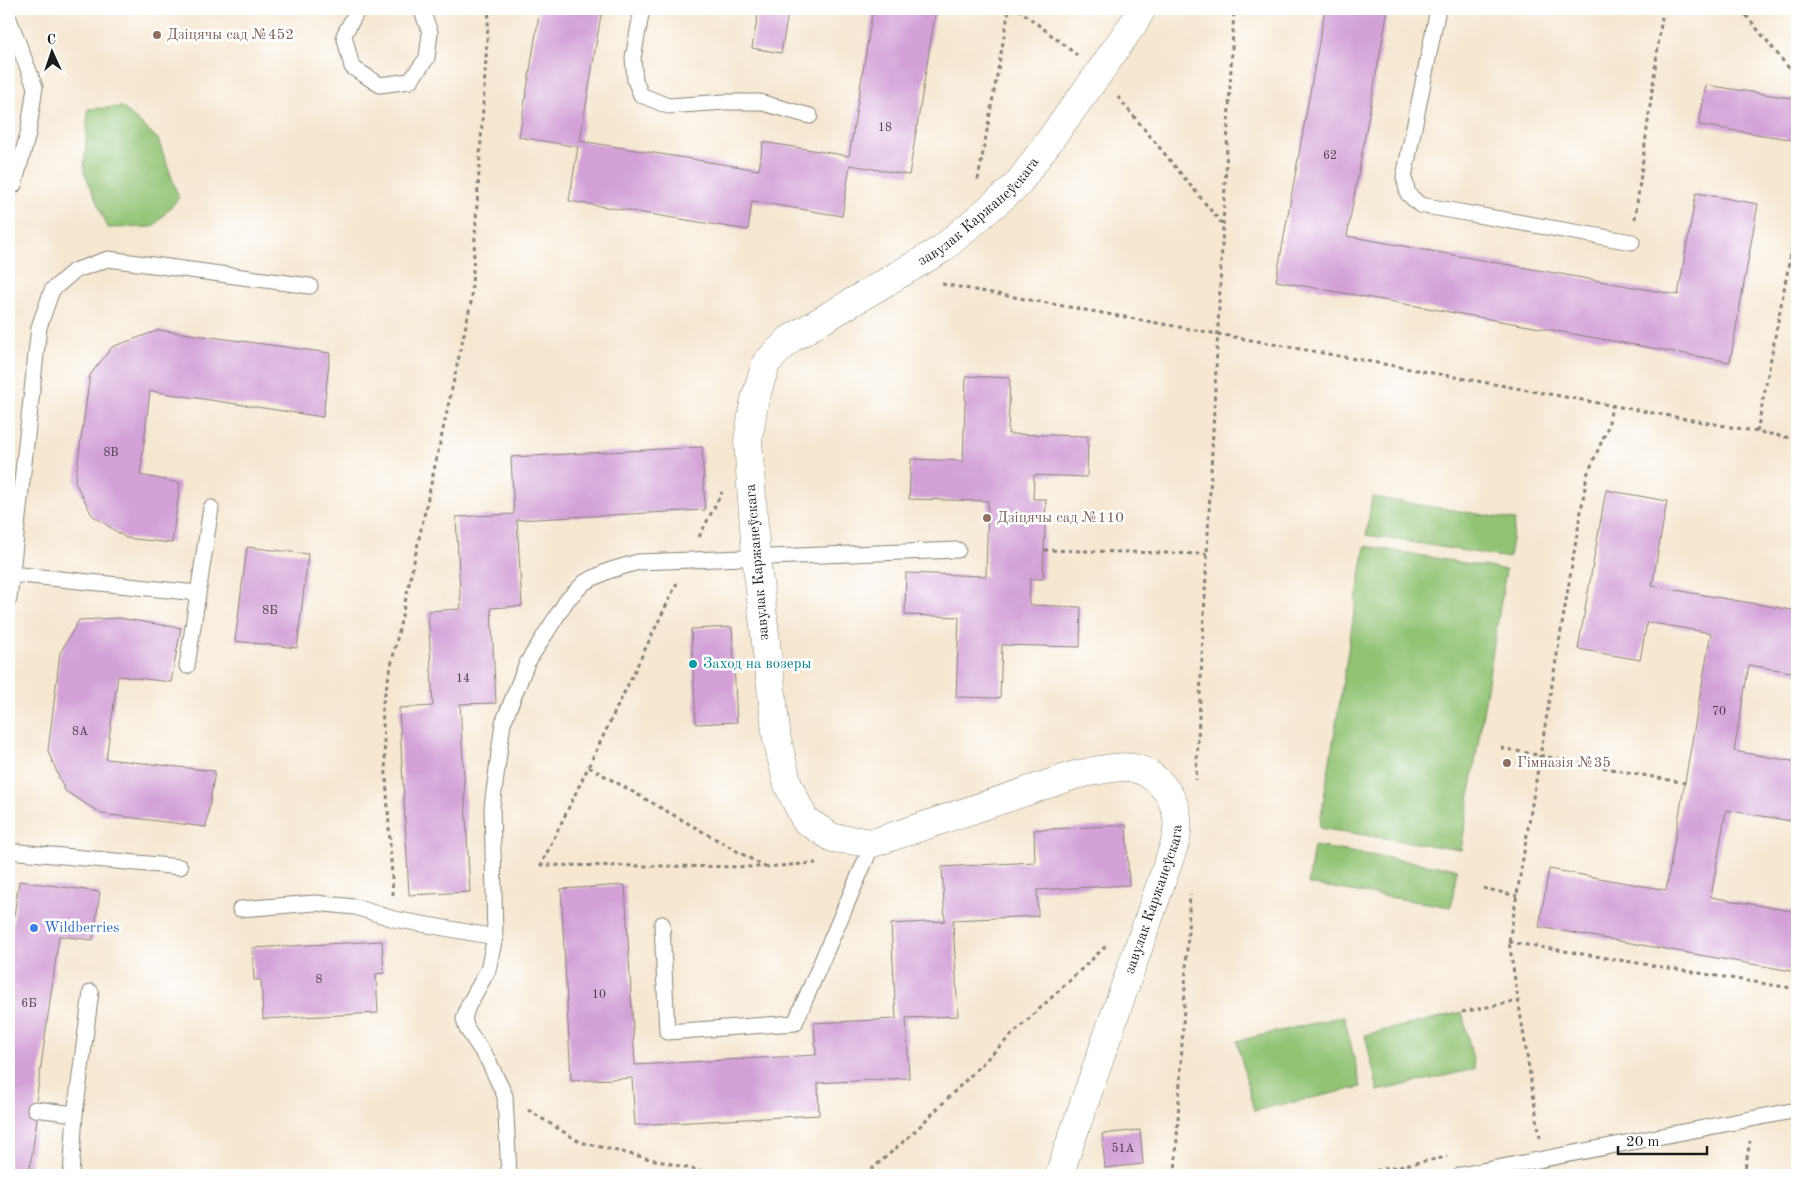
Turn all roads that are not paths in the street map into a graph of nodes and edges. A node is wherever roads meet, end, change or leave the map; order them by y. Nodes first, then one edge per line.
1 (358, 9) edge
2 (421, 9) edge
3 (642, 9) edge
4 (1142, 9) edge
5 (1438, 9) edge
6 (9, 18) edge
7 (810, 116) dead end
8 (9, 187) edge
9 (1632, 242) road end
10 (310, 286) dead end
11 (211, 508) dead end
12 (958, 550) dead end
13 (756, 556) junction
14 (11, 574) junction
15 (197, 593) junction
16 (9, 599) edge
17 (187, 666) dead end
18 (873, 843) junction
19 (9, 851) edge
20 (180, 867) dead end
21 (240, 908) dead end
22 (662, 924) dead end
23 (495, 937) junction
24 (91, 992) dead end
25 (35, 1109) dead end
26 (1797, 1110) edge
27 (75, 1114) junction
28 (71, 1175) edge
29 (509, 1175) edge
30 (1059, 1175) edge
31 (1461, 1175) edge

1 - 2 lane
3 - 7 lane
4 - 13 street, завулак Каржанеўскага
5 - 9 lane
6 - 8 lane
10 - 14 lane
11 - 15 lane
12 - 13 lane
13 - 18 street, завулак Каржанеўскага
13 - 23 lane
14 - 15 lane
14 - 16 lane
15 - 17 lane
18 - 22 lane
18 - 30 street, завулак Каржанеўскага
19 - 20 lane
21 - 23 lane
23 - 29 lane
24 - 27 lane
25 - 27 lane
26 - 31 lane
27 - 28 lane

